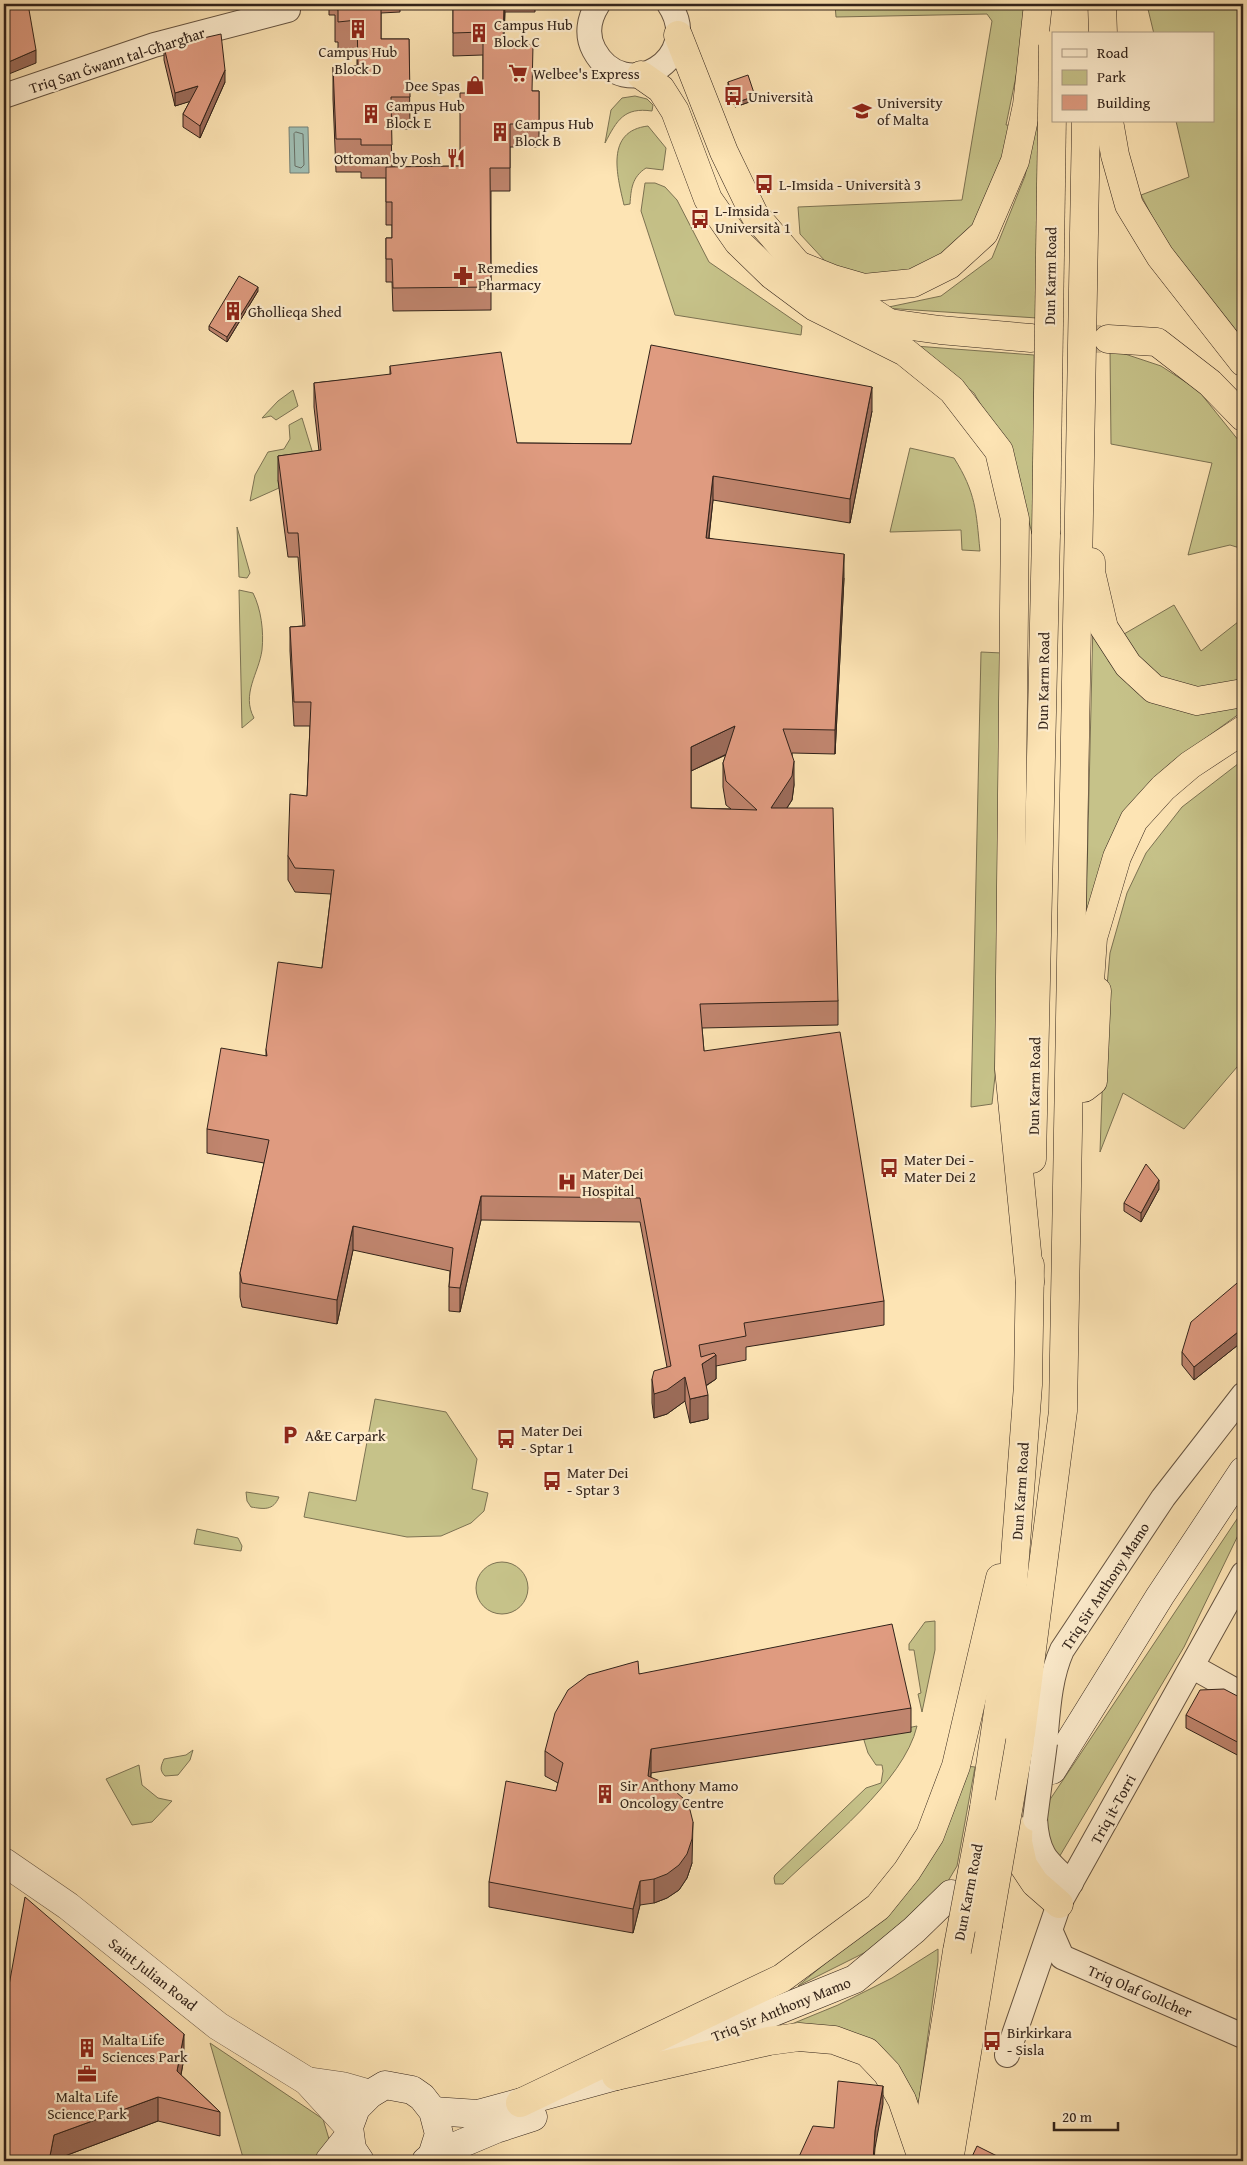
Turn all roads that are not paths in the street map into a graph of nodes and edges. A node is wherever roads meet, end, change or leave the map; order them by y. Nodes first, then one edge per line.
1 (669, 4) edge
2 (1038, 4) edge
3 (1053, 4) edge
4 (1087, 4) edge
5 (1102, 4) edge
6 (592, 7) edge
7 (288, 10) dead end
8 (1053, 32) edge
9 (1087, 32) edge
10 (1103, 32) edge
11 (678, 35) junction
12 (642, 75) junction
13 (4, 96) edge
14 (1052, 115) edge
15 (1086, 122) edge
16 (1109, 122) edge
17 (798, 265) junction
18 (815, 307) junction
19 (892, 325) junction
20 (1030, 338) tunnel mouth
21 (1108, 339) tunnel mouth
22 (1243, 362) edge
23 (1243, 417) edge
24 (1082, 418) junction
25 (1243, 693) edge
26 (1243, 730) edge
27 (1243, 747) edge
28 (1084, 1088) junction
29 (1030, 1282) junction
30 (1243, 1395) edge
31 (1063, 1411) junction
32 (1243, 1471) edge
33 (1021, 1491) junction
34 (1243, 1574) edge
35 (1192, 1668) junction
36 (1243, 1695) edge
37 (1032, 1742) junction
38 (1052, 1770) dead end
39 (4, 1862) edge
40 (1065, 1893) junction
41 (951, 1894) dead end
42 (1051, 1932) junction
43 (1243, 2036) edge
44 (1007, 2055) dead end
45 (616, 2076) junction
46 (307, 2081) junction
47 (370, 2094) junction
48 (520, 2103) junction
49 (433, 2111) junction
50 (349, 2131) junction
51 (429, 2159) edge
52 (329, 2161) edge
53 (360, 2161) edge
54 (923, 2161) edge
55 (949, 2161) edge

1 - 11 street
2 - 17 highway
3 - 8 highway, Dun Karm Road
4 - 9 highway
5 - 10 highway
6 - 12 street
7 - 13 street, Triq San Ġwann tal-Għargħar
11 - 12 street
11 - 17 highway
12 - 18 highway
14 - 29 highway, Dun Karm Road, bridge
15 - 24 highway, Dun Karm Road
16 - 22 highway
17 - 19 highway
18 - 19 highway
18 - 29 highway
19 - 20 highway
21 - 23 highway
24 - 25 highway
24 - 31 highway, Dun Karm Road
26 - 28 highway
27 - 28 highway
28 - 31 highway
29 - 33 highway, Dun Karm Road
30 - 37 street, Triq Sir Anthony Mamo
31 - 37 highway, Dun Karm Road
32 - 38 main road
33 - 48 highway
33 - 54 highway, Dun Karm Road, bridge
34 - 35 street, Triq it-Torri
35 - 36 street
35 - 40 street, Triq it-Torri
37 - 40 street, Triq Sir Anthony Mamo, bridge
37 - 40 highway
37 - 55 highway, Dun Karm Road, bridge
39 - 46 main road, Saint Julian Road
40 - 42 street, Triq it-Torri
41 - 45 main road, Triq Sir Anthony Mamo
42 - 43 street, Triq Olaf Gollcher
42 - 44 street, Triq it-Torri
45 - 48 main road, Triq Sir Anthony Mamo
45 - 51 main road, Triq Sir Anthony Mamo
45 - 54 highway
46 - 47 main road, Saint Julian Road
46 - 50 main road, Saint Julian Road
47 - 49 main road, Triq Sir Anthony Mamo
47 - 50 main road
48 - 49 main road, Triq Sir Anthony Mamo
49 - 51 main road, Triq Sir Anthony Mamo
50 - 52 main road
50 - 53 main road

